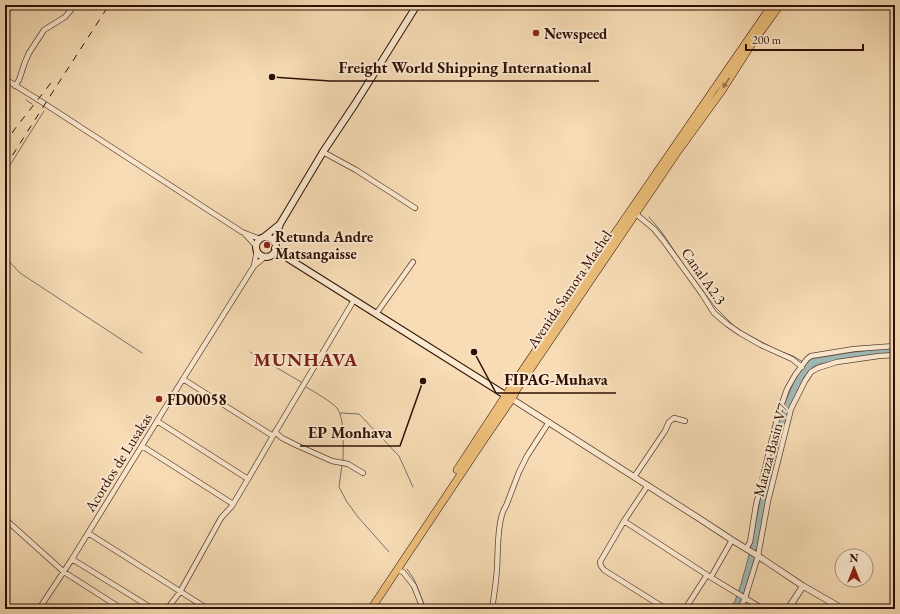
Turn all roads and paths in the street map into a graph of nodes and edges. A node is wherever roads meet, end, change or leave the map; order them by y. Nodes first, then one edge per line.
1 (75, 5) edge
2 (417, 5) edge
3 (772, 5) edge
4 (780, 5) edge
5 (5, 79) edge
6 (15, 86) junction
7 (323, 152) junction
8 (415, 208) dead end
9 (636, 214) junction
10 (280, 224) junction
11 (242, 232) junction
12 (262, 238) junction
13 (275, 245) junction
14 (256, 248) junction
15 (267, 256) junction
16 (289, 259) junction
17 (413, 262) dead end
18 (254, 266) junction
19 (354, 300) junction
20 (376, 314) junction
21 (895, 346) edge
22 (895, 355) edge
23 (802, 367) junction
24 (183, 379) junction
25 (506, 395) junction
26 (512, 399) junction
27 (157, 421) junction
28 (685, 421) dead end
29 (549, 422) junction
30 (274, 434) junction
31 (142, 446) junction
32 (363, 473) dead end
33 (634, 477) junction
34 (248, 479) junction
35 (648, 486) junction
36 (233, 504) junction
37 (5, 519) edge
38 (624, 521) junction
39 (88, 533) junction
40 (732, 540) junction
41 (746, 549) junction
42 (758, 556) junction
43 (72, 559) junction
44 (397, 570) junction
45 (64, 572) junction
46 (709, 576) junction
47 (803, 586) junction
48 (180, 592) junction
49 (745, 598) junction
50 (656, 604) junction
51 (39, 609) edge
52 (122, 609) edge
53 (153, 609) edge
54 (167, 609) edge
55 (208, 609) edge
56 (366, 609) edge
57 (371, 609) edge
58 (423, 609) edge
59 (492, 609) edge
60 (653, 609) edge
61 (666, 609) edge
62 (686, 609) edge
63 (740, 609) edge
64 (763, 609) edge
65 (788, 609) edge
66 (843, 609) edge

1 - 6 street
2 - 7 main road
3 - 25 highway, Avenida Samora Machel
4 -> 9 highway, Avenida Samora Machel
5 - 6 street
6 - 11 street
7 - 8 street
7 - 10 main road
9 - 23 street, Canal A2.3
9 - 26 highway, Avenida Samora Machel
10 - 12 main road
10 - 13 main road
11 - 12 street
11 - 14 street
12 - 13 main road
12 - 14 main road
13 - 15 main road
13 - 16 main road
14 - 15 main road
14 - 18 street
15 - 16 main road
15 - 18 street
16 - 19 main road
17 - 20 street
18 - 24 street, Acordos de Lusakas
19 - 20 main road
19 - 30 street
20 - 25 main road
21 - 23 street
22 - 42 street, Maraza Basin V7
23 - 41 street
24 - 27 street, Acordos de Lusakas
24 - 30 street
25 - 26 main road
25 - 56 highway, Avenida Samora Machel
26 - 29 street
26 - 44 highway, Avenida Samora Machel
27 - 31 street, Acordos de Lusakas
27 - 34 street
28 - 33 street
29 - 33 street
29 - 59 street
30 - 32 street
30 - 34 street
31 - 36 street
31 - 39 street, Acordos de Lusakas
33 - 35 street
34 - 36 street
35 - 38 street
35 - 40 street
36 - 48 street
37 - 45 street
38 - 46 street
38 - 50 street
39 - 43 street, Acordos de Lusakas
39 - 48 street
40 - 41 street
40 - 46 street
41 - 42 street
42 - 47 street
42 - 49 street, Maraza Basin V7
43 - 45 street, Acordos de Lusakas
43 - 53 street
44 - 57 highway, Avenida Samora Machel
44 - 58 street
45 - 51 street, Acordos de Lusakas
45 - 52 street
46 - 49 street
46 - 62 street
47 - 65 street
47 - 66 street
48 - 54 street
48 - 55 street
49 - 63 street, Maraza Basin V7
49 - 64 street
50 - 60 street
50 - 61 street

